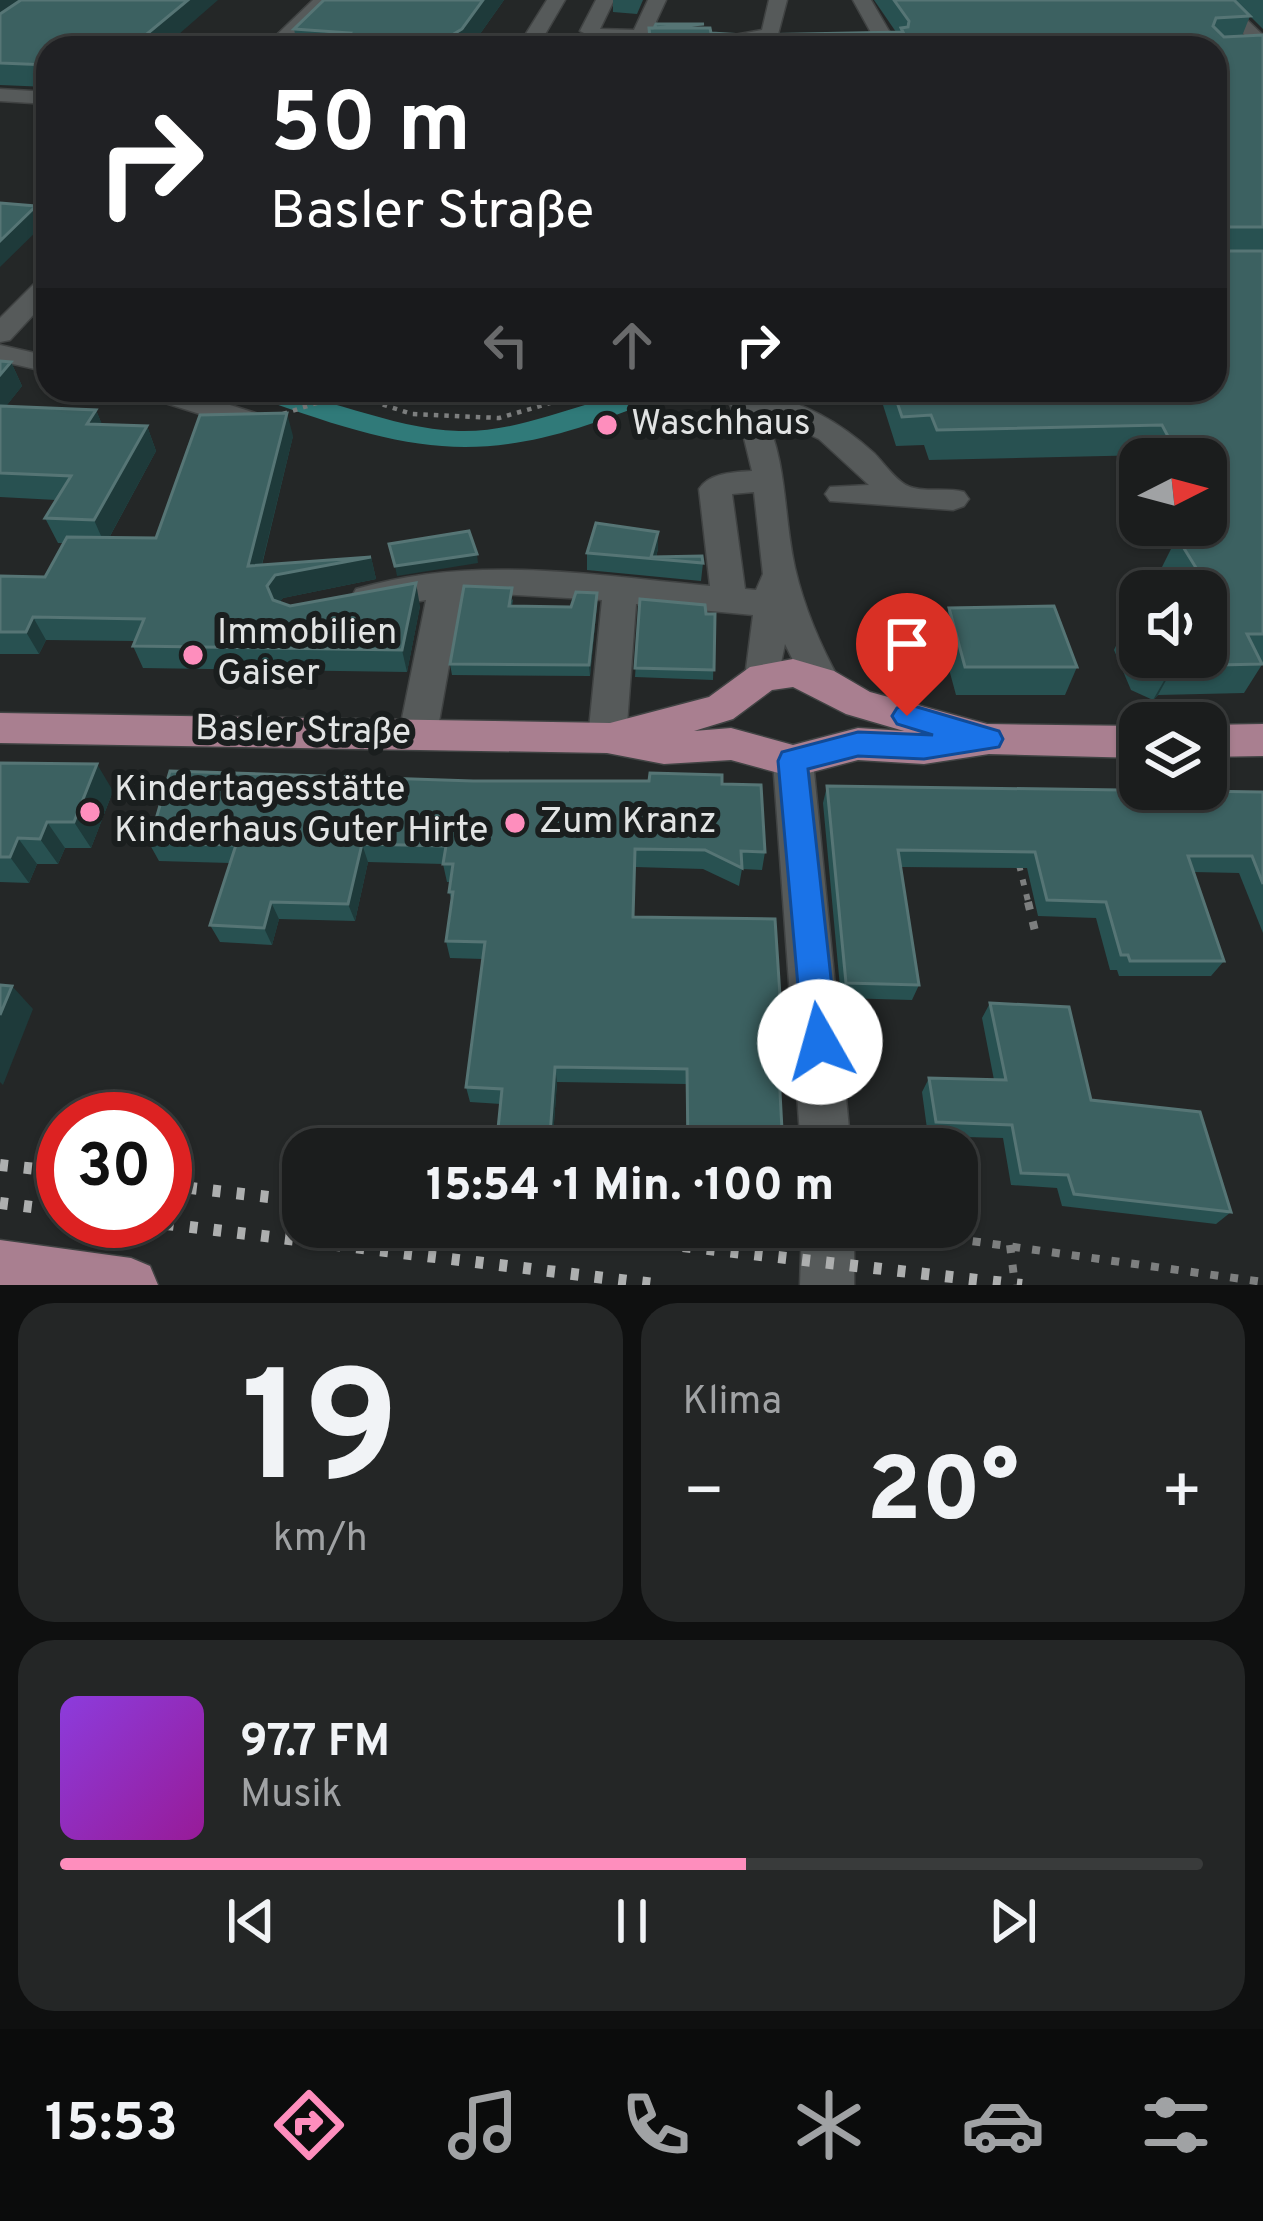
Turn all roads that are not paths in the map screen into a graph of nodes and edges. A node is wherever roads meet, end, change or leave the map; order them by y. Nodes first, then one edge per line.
1 (323, 0) edge
2 (556, 0) edge
3 (605, 0) edge
4 (657, 0) edge
5 (778, 0) edge
6 (862, 0) edge
7 (1216, 0) edge
8 (286, 36) edge
9 (534, 36) edge
10 (595, 36) edge
11 (632, 36) edge
12 (756, 36) edge
13 (883, 36) edge
14 (1263, 48) edge
15 (1231, 50) edge
16 (0, 95) edge
17 (36, 97) edge
18 (36, 296) edge
19 (0, 334) edge
20 (0, 353) edge
21 (36, 361) edge
22 (201, 402) edge
23 (744, 402) edge
24 (777, 402) edge
25 (270, 419) edge
26 (768, 482) junction
27 (841, 494) dead end
28 (899, 496) junction
29 (953, 499) dead end
30 (778, 568) junction
31 (446, 585) junction
32 (620, 590) junction
33 (729, 600) junction
34 (339, 603) edge
35 (769, 604) junction
36 (752, 685) junction
37 (827, 686) junction
38 (0, 728) edge
39 (418, 733) junction
40 (607, 738) junction
41 (989, 739) junction
42 (1263, 740) edge
43 (1227, 741) edge
44 (1119, 742) edge
45 (795, 754) junction
46 (824, 1128) edge
47 (828, 1248) edge
48 (0, 1267) edge
49 (105, 1283) edge
50 (827, 1285) edge

1 - 8 street
2 - 9 street
3 - 10 street
4 - 11 street
5 - 12 street
6 - 13 street
7 - 14 street
14 - 15 street
16 - 17 street
18 - 19 street
20 - 21 street
22 - 25 street
23 - 26 street
24 - 28 street
26 - 30 street
26 - 33 street
27 - 28 street
28 - 29 street
30 - 35 street
30 - 37 street
31 - 32 street
31 - 34 street
31 - 39 street
32 - 33 street
32 - 40 street
33 - 35 street
35 - 36 street
36 - 37 main road, Basler Straße
36 - 40 main road, Basler Straße
36 - 45 main road
37 - 41 main road, Basler Straße
37 - 45 main road
38 - 39 main road, Basler Straße
39 - 40 main road, Basler Straße
40 - 45 main road, Basler Straße
41 - 44 main road, Basler Straße
41 - 45 main road, Basler Straße
42 - 43 main road
45 - 46 street
47 - 50 street
48 - 49 main road

